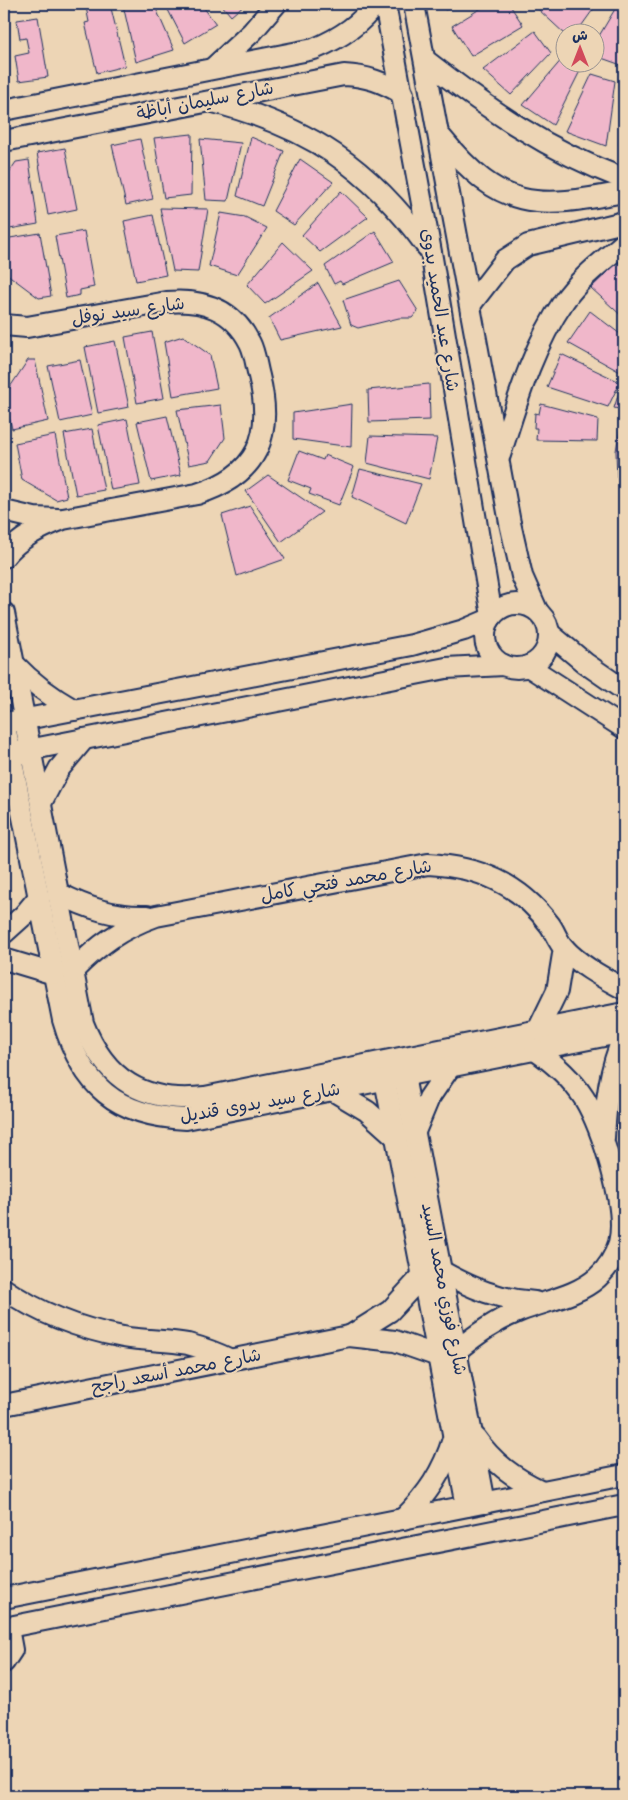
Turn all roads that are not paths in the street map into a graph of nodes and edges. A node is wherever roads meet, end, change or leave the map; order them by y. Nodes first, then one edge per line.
1 (276, 4) edge
2 (375, 4) edge
3 (385, 4) edge
4 (414, 4) edge
5 (425, 60) junction
6 (212, 69) junction
7 (402, 94) junction
8 (208, 101) junction
9 (4, 110) edge
10 (438, 134) junction
11 (4, 141) edge
12 (624, 179) edge
13 (624, 192) edge
14 (582, 200) junction
15 (624, 222) edge
16 (588, 230) junction
17 (624, 243) edge
18 (431, 252) junction
19 (471, 304) junction
20 (4, 325) edge
21 (27, 327) junction
22 (4, 338) edge
23 (499, 460) junction
24 (4, 511) edge
25 (63, 519) junction
26 (4, 557) edge
27 (537, 610) junction
28 (4, 613) edge
29 (491, 617) junction
30 (549, 633) junction
31 (14, 664) junction
32 (504, 665) junction
33 (528, 666) junction
34 (624, 690) edge
35 (74, 710) junction
36 (24, 720) junction
37 (4, 723) edge
38 (624, 728) edge
39 (84, 739) junction
40 (30, 749) junction
41 (7, 754) edge
42 (4, 795) edge
43 (41, 803) junction
44 (21, 808) junction
45 (48, 895) junction
46 (156, 916) junction
47 (4, 933) edge
48 (564, 948) junction
49 (4, 959) edge
50 (63, 972) junction
51 (624, 989) edge
52 (624, 1013) edge
53 (624, 1032) edge
54 (624, 1036) edge
55 (537, 1040) junction
56 (450, 1066) junction
57 (394, 1078) junction
58 (330, 1081) junction
59 (405, 1136) junction
60 (604, 1140) junction
61 (432, 1273) junction
62 (4, 1289) edge
63 (540, 1303) junction
64 (349, 1336) junction
65 (447, 1354) junction
66 (231, 1360) junction
67 (4, 1405) edge
68 (463, 1436) junction
69 (624, 1475) edge
70 (542, 1491) junction
71 (476, 1504) junction
72 (624, 1505) edge
73 (403, 1519) junction
74 (346, 1530) junction
75 (352, 1560) junction
76 (4, 1598) edge
77 (6, 1628) edge
78 (4, 1662) edge

1 - 6 street
2 - 6 street, شارع سليمان أباظة
3 - 7 street, شارع عبد الحميد بدوى
4 - 5 street, شارع عبد الحميد بدوى
5 - 10 street, شارع عبد الحميد بدوى
5 - 12 street
6 - 9 street, شارع سليمان أباظة
7 - 8 street, شارع سليمان أباظة
7 - 18 street, شارع عبد الحميد بدوى
8 - 11 street, شارع سليمان أباظة
8 - 18 street
10 - 14 street
10 - 19 street, شارع عبد الحميد بدوى
13 - 14 street
14 - 16 street
15 - 16 street
16 - 19 street
17 - 23 street
18 - 29 street, شارع عبد الحميد بدوى
19 - 23 street, شارع عبد الحميد بدوى
20 - 21 street, شارع سيد نوفل
21 - 22 street, شارع سيد نوفل
21 - 25 street, شارع سيد نوفل
23 - 27 street, شارع عبد الحميد بدوى
24 - 25 street, شارع سيد نوفل
25 - 26 street, شارع سيد نوفل
27 - 29 street
27 - 30 street
28 - 31 street, شارع سيد بدوى قنديل
29 - 32 street
29 - 35 street
30 - 33 street
30 - 34 street
31 - 35 street
31 - 36 street, شارع سيد بدوى قنديل
32 - 33 street
32 - 39 street
33 - 38 street
35 - 36 street
36 - 37 street
36 - 40 street, شارع سيد بدوى قنديل
37 - 41 street, شارع سيد بدوى قنديل
39 - 40 street
39 - 43 street
40 - 41 street
40 - 43 street, شارع سيد بدوى قنديل
41 - 44 street, شارع سيد بدوى قنديل
42 - 44 street
43 - 45 street, شارع سيد بدوى قنديل
44 - 45 street, شارع سيد بدوى قنديل
45 - 46 street, شارع محمد فتحي كامل
45 - 47 street
45 - 50 street, شارع سيد بدوى قنديل
46 - 48 street, شارع محمد فتحي كامل
46 - 50 street, شارع محمد فتحي كامل
48 - 51 street, شارع محمد فتحي كامل
48 - 55 street
49 - 50 street
50 - 58 street, شارع سيد بدوى قنديل
52 - 55 street, شارع سيد بدوى قنديل
53 - 55 street, شارع سيد بدوى قنديل
54 - 60 street
55 - 56 street, شارع سيد بدوى قنديل
55 - 58 street, شارع سيد بدوى قنديل
55 - 60 street
56 - 57 street, شارع سيد بدوى قنديل
56 - 59 street
57 - 58 street, شارع سيد بدوى قنديل
57 - 59 street, شارع فوزي محمد السيد
58 - 59 street
59 - 61 street, شارع فوزي محمد السيد
60 - 63 street
61 - 63 street
61 - 64 street, شارع محمد أسعد راجح
61 - 65 street, شارع فوزي محمد السيد
62 - 66 street
63 - 65 street
64 - 65 street, شارع محمد أسعد راجح
64 - 66 street, شارع محمد أسعد راجح
65 - 68 street, شارع فوزي محمد السيد
66 - 67 street, شارع محمد أسعد راجح
68 - 70 street
68 - 71 street, شارع فوزي محمد السيد
68 - 73 street
69 - 70 street
70 - 71 street
71 - 73 street
72 - 75 street
73 - 74 street
74 - 75 street
74 - 76 street
75 - 77 street
77 - 78 street

